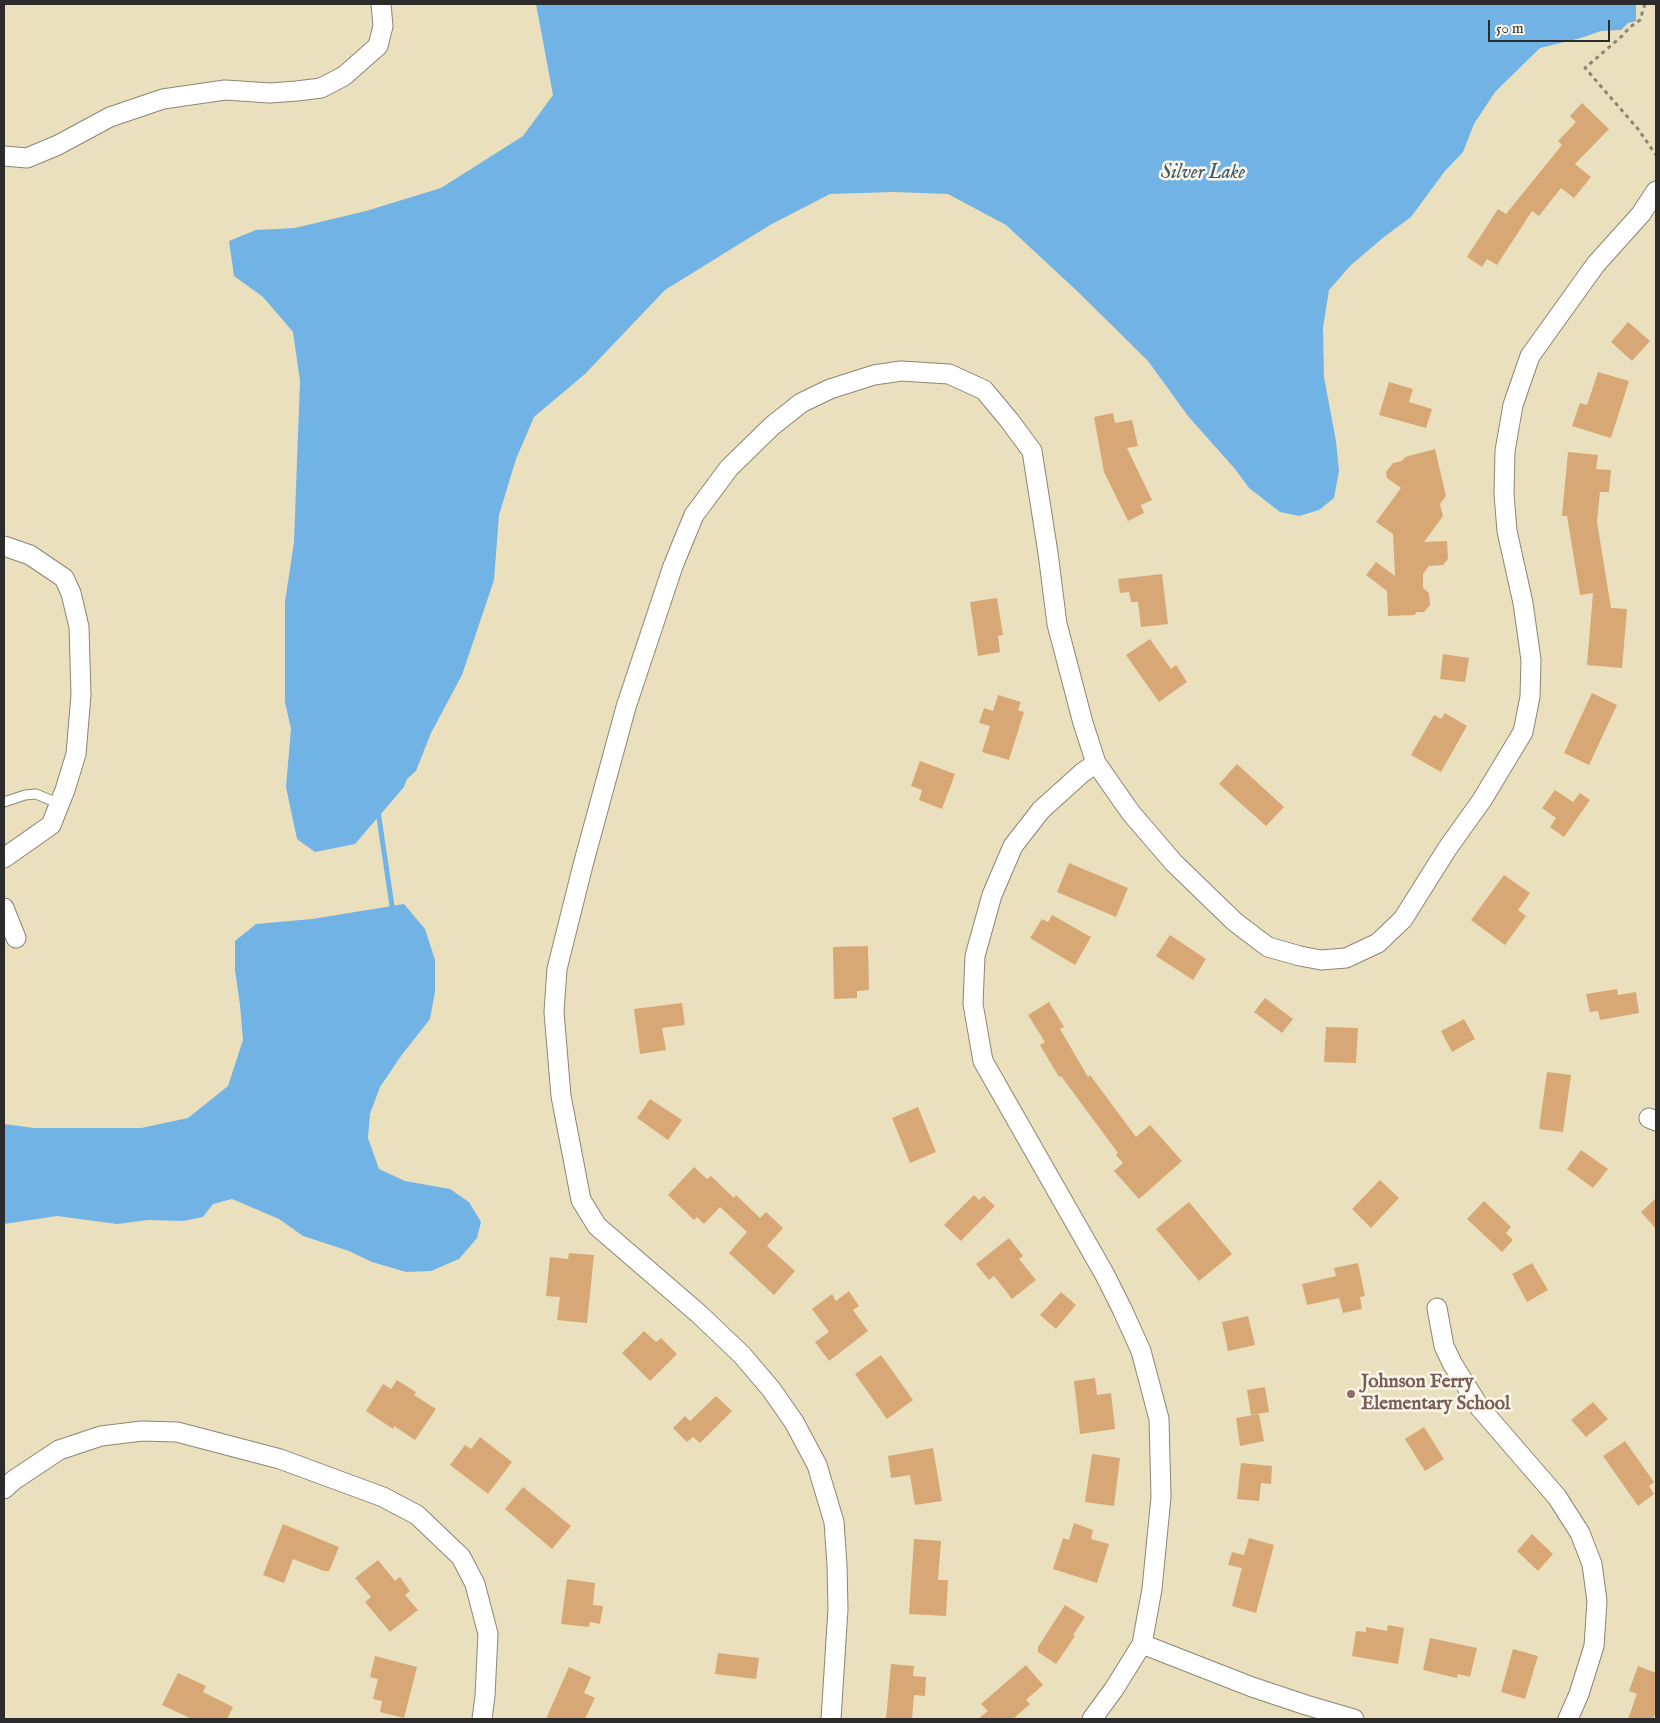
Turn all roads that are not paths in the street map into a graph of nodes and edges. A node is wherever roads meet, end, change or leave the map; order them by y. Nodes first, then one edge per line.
1 (381, 4) edge
2 (4, 156) edge
3 (1656, 191) edge
4 (4, 546) edge
5 (1096, 763) junction
6 (4, 802) edge
7 (60, 804) junction
8 (4, 858) edge
9 (4, 908) edge
10 (16, 938) dead end
11 (1437, 1308) dead end
12 (4, 1490) edge
13 (1142, 1644) junction
14 (482, 1719) edge
15 (831, 1719) edge
16 (1092, 1719) edge
17 (1354, 1719) edge
18 (1568, 1719) edge

1 - 2 street
3 - 5 street
4 - 7 street
5 - 13 street
5 - 15 street
6 - 7 lane
7 - 8 street
9 - 10 street
11 - 18 street
12 - 14 street
13 - 16 street
13 - 17 street

